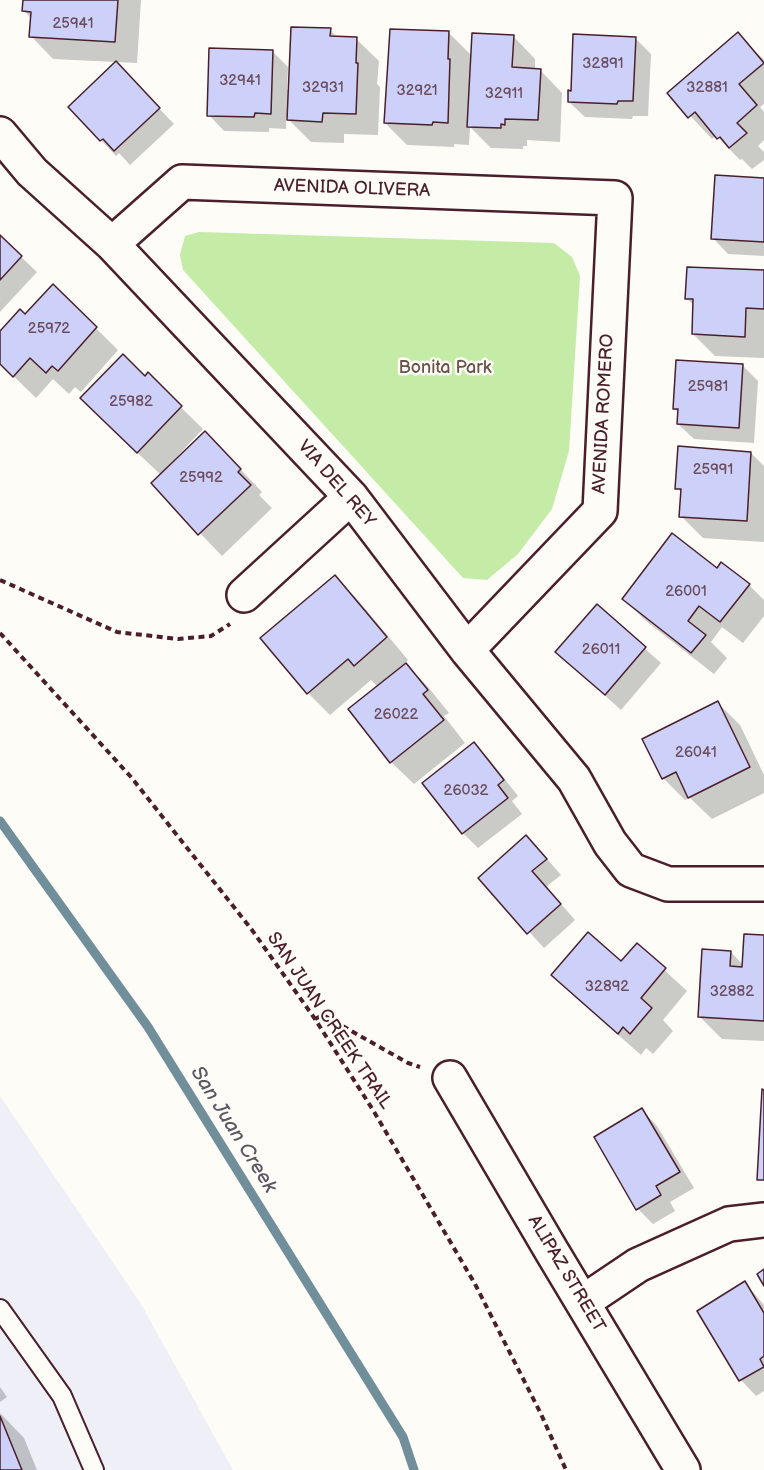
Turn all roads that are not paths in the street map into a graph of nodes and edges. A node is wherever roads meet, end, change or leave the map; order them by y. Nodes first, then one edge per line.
1 (0, 134) edge
2 (615, 198) joint
3 (112, 244) junction
4 (351, 497) junction
5 (244, 595) road end
6 (467, 650) junction
7 (764, 884) edge
8 (450, 1078) road end
9 (764, 1220) edge
10 (583, 1302) junction
11 (0, 1309) edge
12 (94, 1470) edge
13 (683, 1470) edge

1 - 3 street, VIA DEL REY
2 - 3 street, AVENIDA OLIVERA
2 - 6 street, AVENIDA ROMERO
3 - 4 street, VIA DEL REY
4 - 5 street
4 - 6 street, VIA DEL REY
6 - 7 street, VIA DEL REY
8 - 10 street, ALIPAZ STREET
9 - 10 street
10 - 13 street, ALIPAZ STREET
11 - 12 lane

